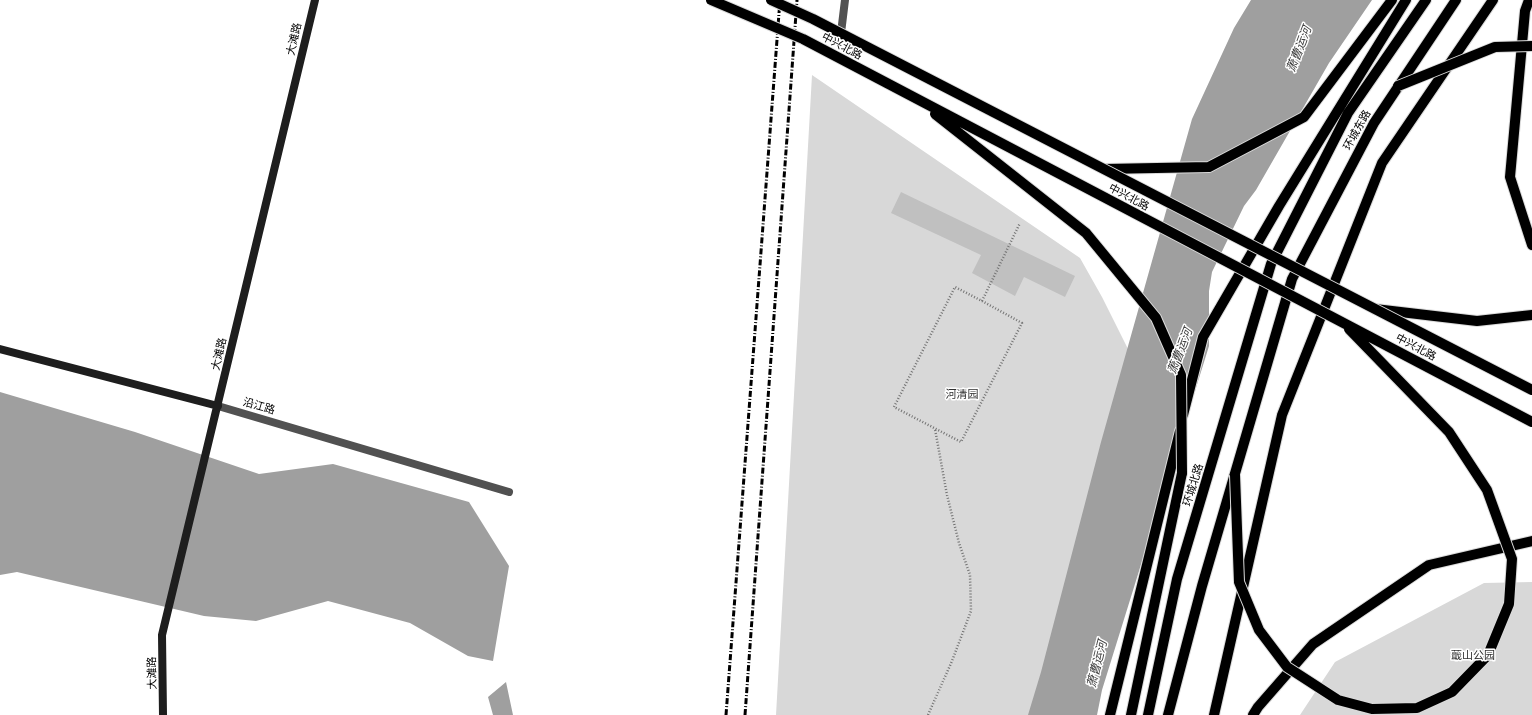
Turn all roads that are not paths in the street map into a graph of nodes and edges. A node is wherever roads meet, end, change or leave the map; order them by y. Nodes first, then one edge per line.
1 (315, 0) edge
2 (711, 0) edge
3 (772, 0) edge
4 (845, 0) edge
5 (1392, 0) edge
6 (1406, 0) edge
7 (1426, 0) edge
8 (1456, 0) edge
9 (1493, 0) edge
10 (1529, 0) edge
11 (841, 33) junction
12 (1532, 46) edge
13 (1398, 86) junction
14 (917, 99) junction
15 (1104, 169) junction
16 (1532, 245) edge
17 (1270, 264) joint
18 (1373, 308) junction
19 (1532, 315) edge
20 (1342, 322) junction
21 (0, 349) edge
22 (1532, 390) edge
23 (218, 406) junction
24 (1532, 422) edge
25 (1234, 475) junction
26 (509, 492) dead end
27 (1532, 541) edge
28 (164, 715) edge
29 (1110, 715) edge
30 (1131, 715) edge
31 (1148, 715) edge
32 (1168, 715) edge
33 (1214, 715) edge
34 (1253, 715) edge

1 - 23 street, 大滩路
2 - 14 main road, 中兴北路, bridge
3 - 11 main road, 中兴北路, bridge
4 - 11 street
5 - 15 main road
6 - 29 main road
7 - 17 main road, 环城东路
8 - 13 main road, 环城东路
9 - 33 main road
10 - 16 main road
11 - 15 main road, 中兴北路, bridge
12 - 13 main road, bridge
13 - 25 main road, 环城东路
14 - 20 main road, 中兴北路, bridge
14 - 30 main road, bridge
15 - 18 main road, 中兴北路, bridge
17 - 31 main road, 环城北路
18 - 19 main road
18 - 22 main road, 中兴北路, bridge
20 - 24 main road, 中兴北路, bridge
20 - 25 main road, bridge
21 - 23 street, 沿江路
23 - 26 street, 沿江路
23 - 28 street, 大滩路
25 - 32 main road
27 - 34 main road

